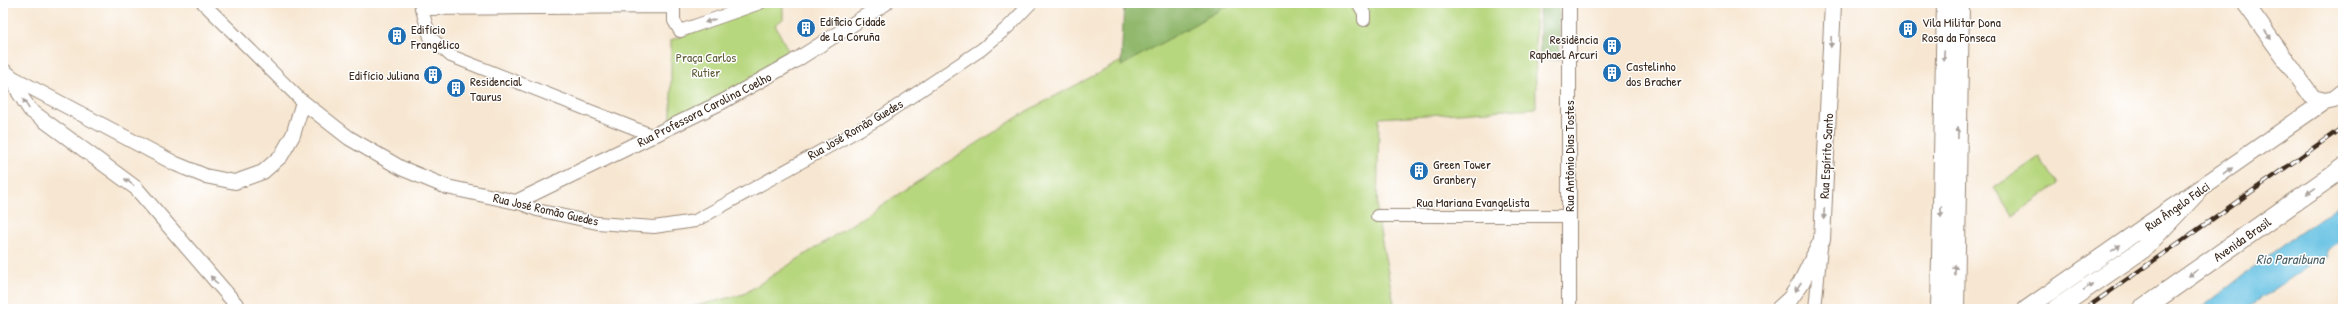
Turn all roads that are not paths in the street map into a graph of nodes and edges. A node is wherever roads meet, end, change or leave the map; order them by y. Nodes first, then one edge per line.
1 (203, 3) edge
2 (760, 3) edge
3 (886, 3) edge
4 (1031, 3) edge
5 (1358, 3) edge
6 (1569, 3) edge
7 (1833, 3) edge
8 (1946, 3) edge
9 (1960, 3) edge
10 (2245, 3) edge
11 (674, 5) edge
12 (421, 6) edge
13 (1364, 20) dead end
14 (8, 74) edge
15 (2343, 92) edge
16 (2325, 101) junction
17 (303, 102) junction
18 (654, 136) junction
19 (2343, 168) edge
20 (1949, 172) junction
21 (2196, 193) junction
22 (516, 202) junction
23 (1377, 216) dead end
24 (1569, 216) junction
25 (1822, 240) junction
26 (240, 309) edge
27 (1569, 309) edge
28 (1779, 309) edge
29 (1815, 309) edge
30 (1940, 309) edge
31 (1955, 309) edge
32 (2026, 309) edge
33 (2056, 309) edge
34 (2142, 309) edge

1 - 17 street, Rua José Romão Guedes
2 -> 11 street
3 - 18 street, Rua Professora Carolina Coelho
4 - 22 street, Rua José Romão Guedes
5 - 13 street
6 - 24 street, Rua Antônio Dias Tostes
7 -> 25 main road, Rua Espírito Santo
8 -> 20 main road
20 -> 9 main road
10 -> 16 main road
11 - 12 street
12 - 18 street
14 - 17 street
26 -> 14 street
15 - 16 main road, Rua Ângelo Falci
21 -> 16 main road, Rua Ângelo Falci
17 - 22 street, Rua José Romão Guedes
18 - 22 street, Rua Professora Carolina Coelho
19 -> 34 highway, Avenida Brasil
20 -> 30 main road
31 -> 20 main road
32 -> 21 main road, Rua Ângelo Falci
33 -> 21 main road
23 - 24 street, Rua Mariana Evangelista
24 - 27 street, Rua Antônio Dias Tostes
25 -> 28 main road
25 - 29 street, Rua Espírito Santo

